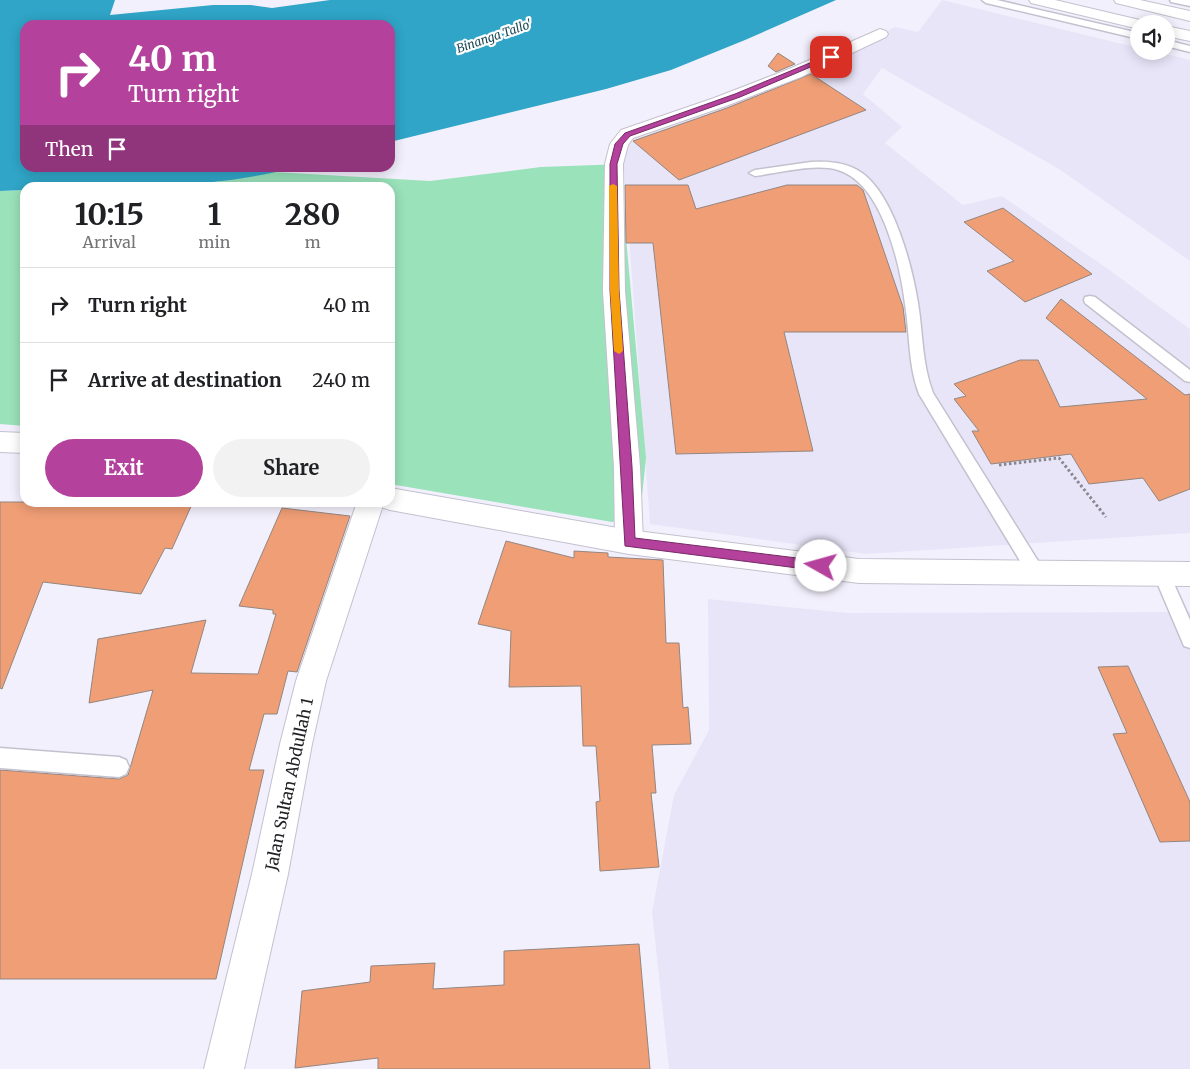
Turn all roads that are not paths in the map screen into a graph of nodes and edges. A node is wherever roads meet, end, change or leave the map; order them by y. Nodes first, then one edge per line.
1 (986, 0) edge
2 (1036, 0) edge
3 (1121, 0) edge
4 (1125, 0) edge
5 (1174, 0) edge
6 (1190, 3) edge
7 (1190, 11) edge
8 (1190, 16) edge
9 (1130, 22) edge
10 (880, 34) dead end
11 (1130, 34) edge
12 (1175, 45) edge
13 (1190, 49) edge
14 (755, 172) dead end
15 (1090, 300) dead end
16 (1190, 376) edge
17 (0, 442) edge
18 (20, 443) edge
19 (395, 501) edge
20 (369, 507) edge
21 (629, 542) junction
22 (1161, 573) junction
23 (1038, 574) junction
24 (1190, 574) edge
25 (1190, 640) edge
26 (0, 758) edge
27 (119, 767) dead end
28 (224, 1069) edge

1 - 11 lane
2 - 9 main road
3 - 8 main road
4 - 7 main road
5 - 6 lane
10 - 21 main road
12 - 13 lane
14 - 23 lane
15 - 16 lane
17 - 18 main road
19 - 21 main road
20 - 28 main road, Jalan Sultan Abdullah 1
21 - 23 main road
22 - 23 main road
22 - 24 main road
22 - 25 lane
26 - 27 lane

